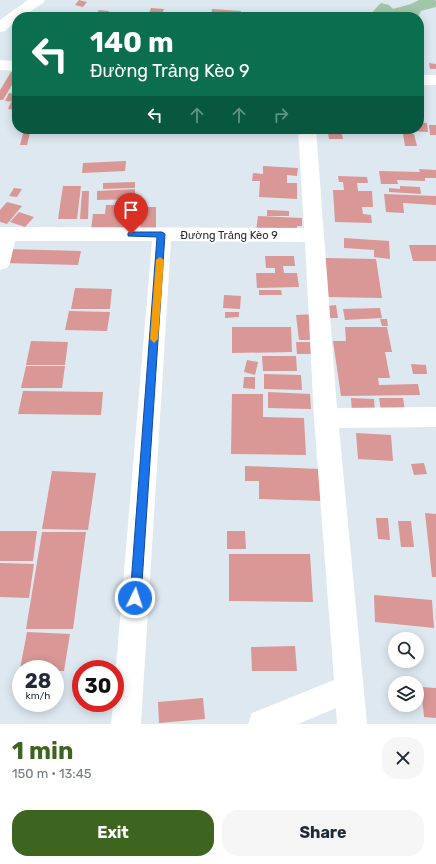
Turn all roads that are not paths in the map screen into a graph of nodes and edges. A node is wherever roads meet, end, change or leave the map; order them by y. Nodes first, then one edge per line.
1 (38, 0) edge
2 (19, 12) edge
3 (12, 17) edge
4 (0, 28) edge
5 (0, 66) edge
6 (12, 66) edge
7 (424, 80) edge
8 (436, 80) edge
9 (307, 134) edge
10 (162, 234) junction
11 (3, 235) edge
12 (314, 235) junction
13 (0, 263) edge
14 (436, 417) edge
15 (326, 418) junction
16 (349, 688) junction
17 (126, 724) edge
18 (263, 724) edge
19 (352, 724) edge

1 - 2 street
3 - 4 street
5 - 6 street
7 - 8 street
9 - 12 street
10 - 11 street, Đường Trảng Kèo 9
10 - 12 street, Đường Trảng Kèo 9
10 - 17 street
11 - 13 street
12 - 15 street
14 - 15 street
15 - 16 street
16 - 18 street
16 - 19 street

